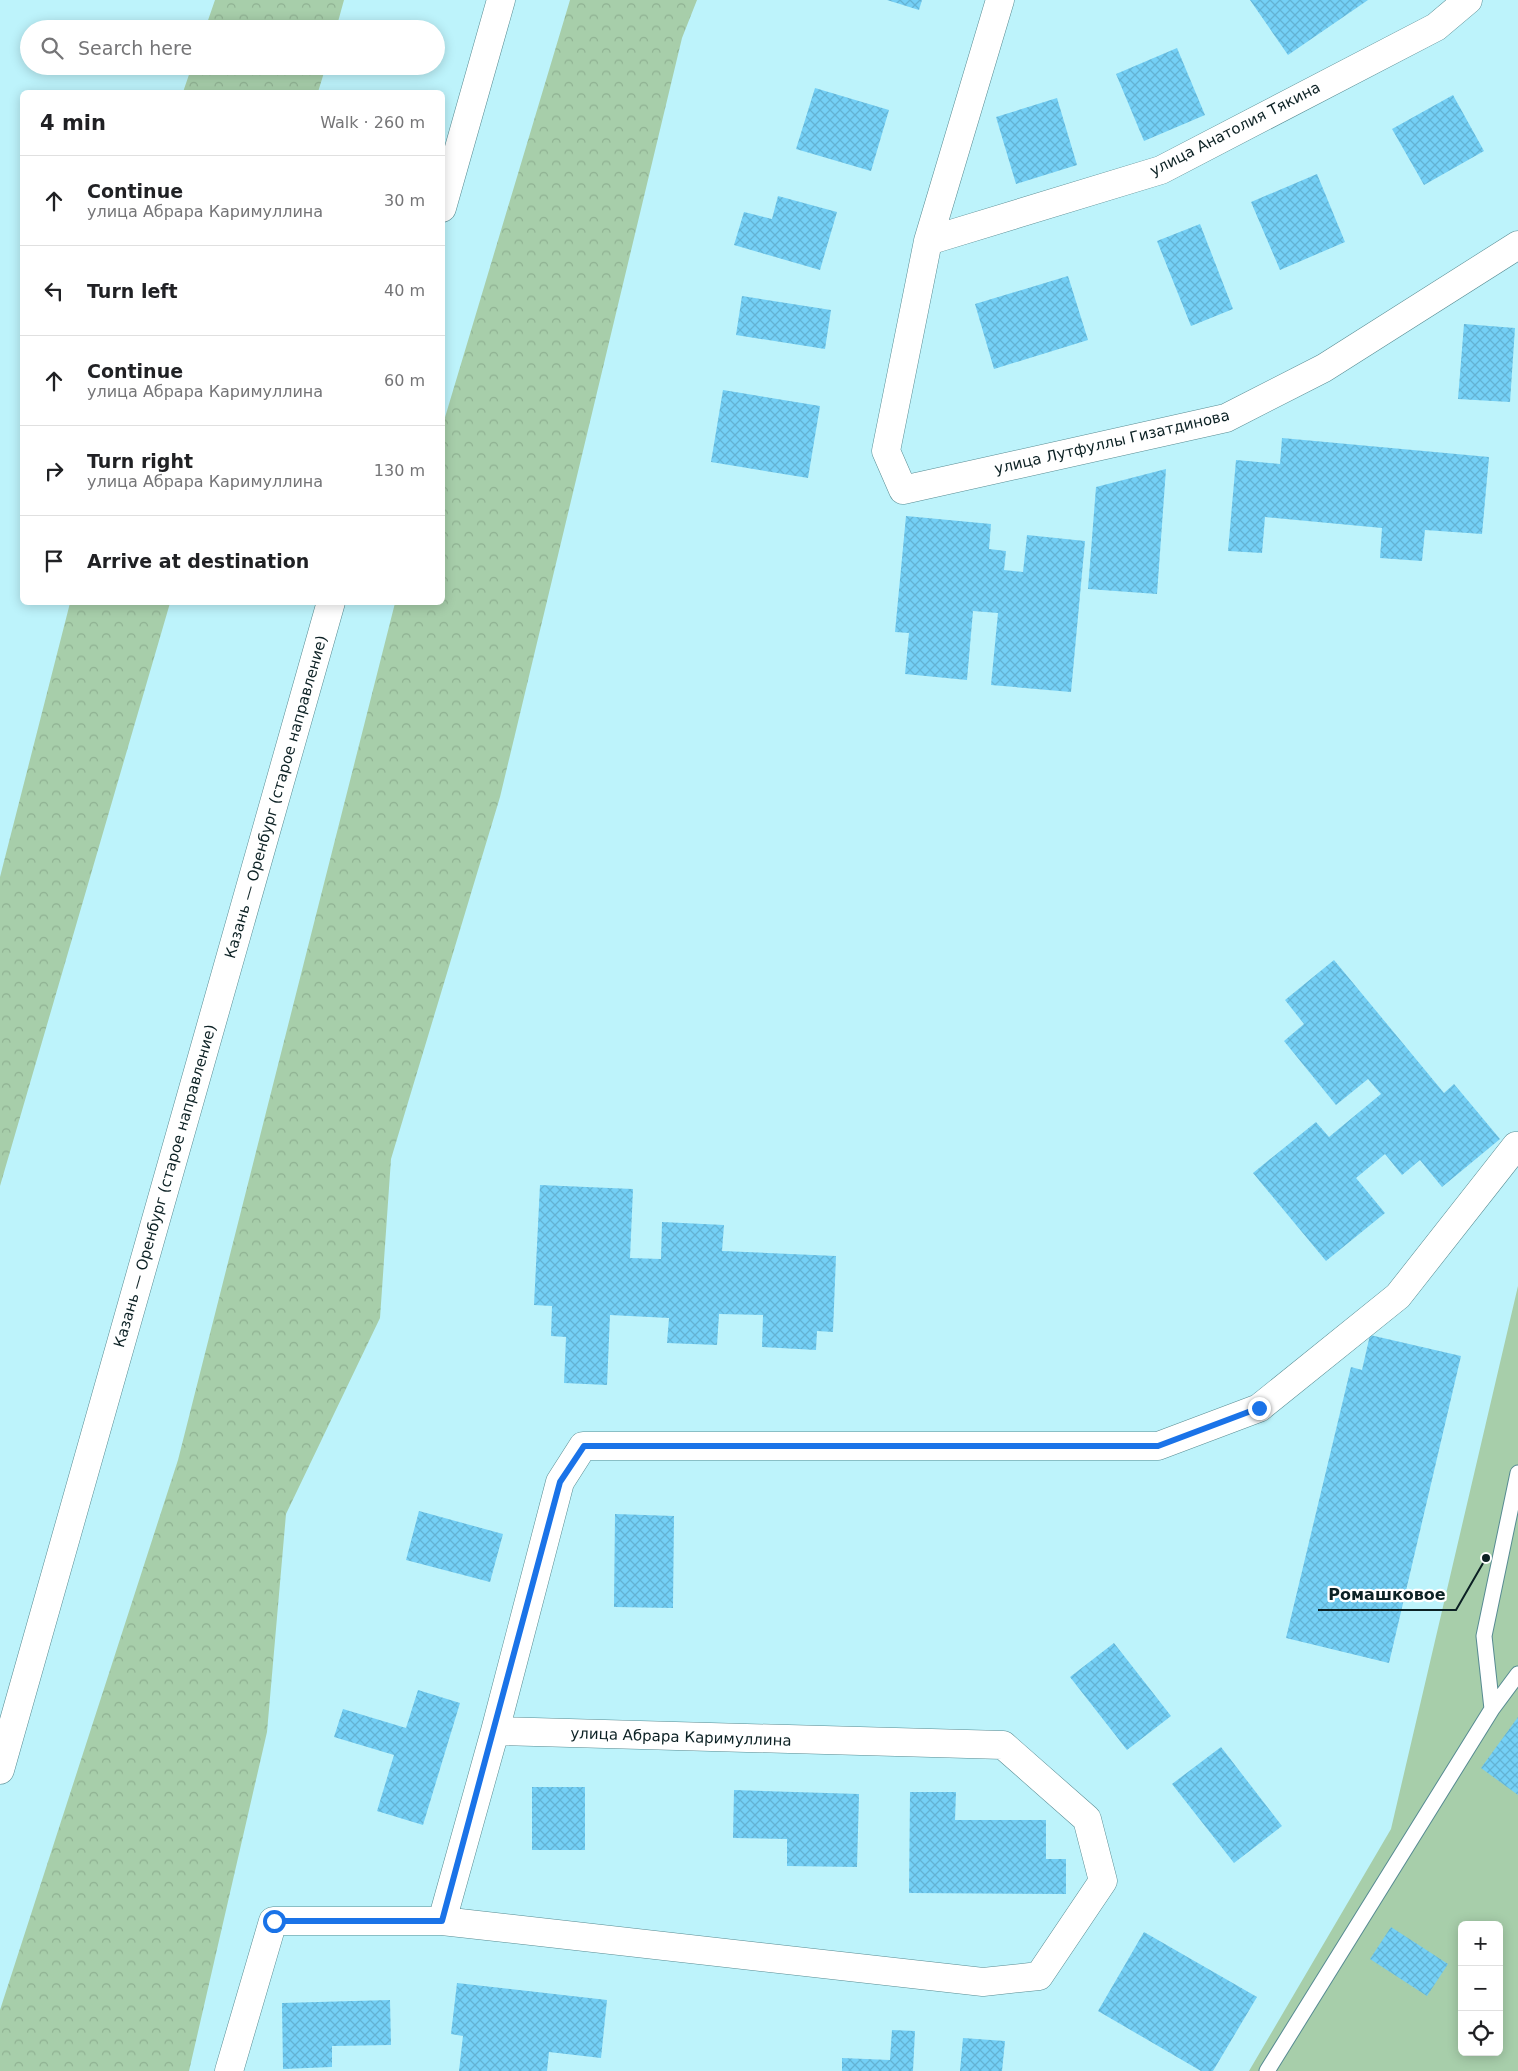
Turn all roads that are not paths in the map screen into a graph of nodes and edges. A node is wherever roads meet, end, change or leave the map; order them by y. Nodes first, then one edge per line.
1 (502, 0) edge
2 (1000, 0) edge
3 (1468, 0) edge
4 (445, 198) edge
5 (928, 241) junction
6 (1518, 245) edge
7 (330, 605) edge
8 (1516, 1146) dead end
9 (1518, 1473) edge
10 (1518, 1674) edge
11 (1492, 1709) junction
12 (495, 1731) junction
13 (0, 1770) edge
14 (442, 1921) junction
15 (228, 2071) edge
16 (1267, 2071) edge

1 - 4 street
2 - 5 street
3 - 5 street, улица Анатолия Тякина
5 - 6 street, улица Лутфуллы Гизатдинова
7 - 13 street, Казань — Оренбург (старое направление)
8 - 12 street
9 - 11 lane
10 - 11 lane
11 - 16 lane
12 - 14 street
12 - 14 street, улица Абрара Каримуллина
14 - 15 street, улица Абрара Каримуллина

